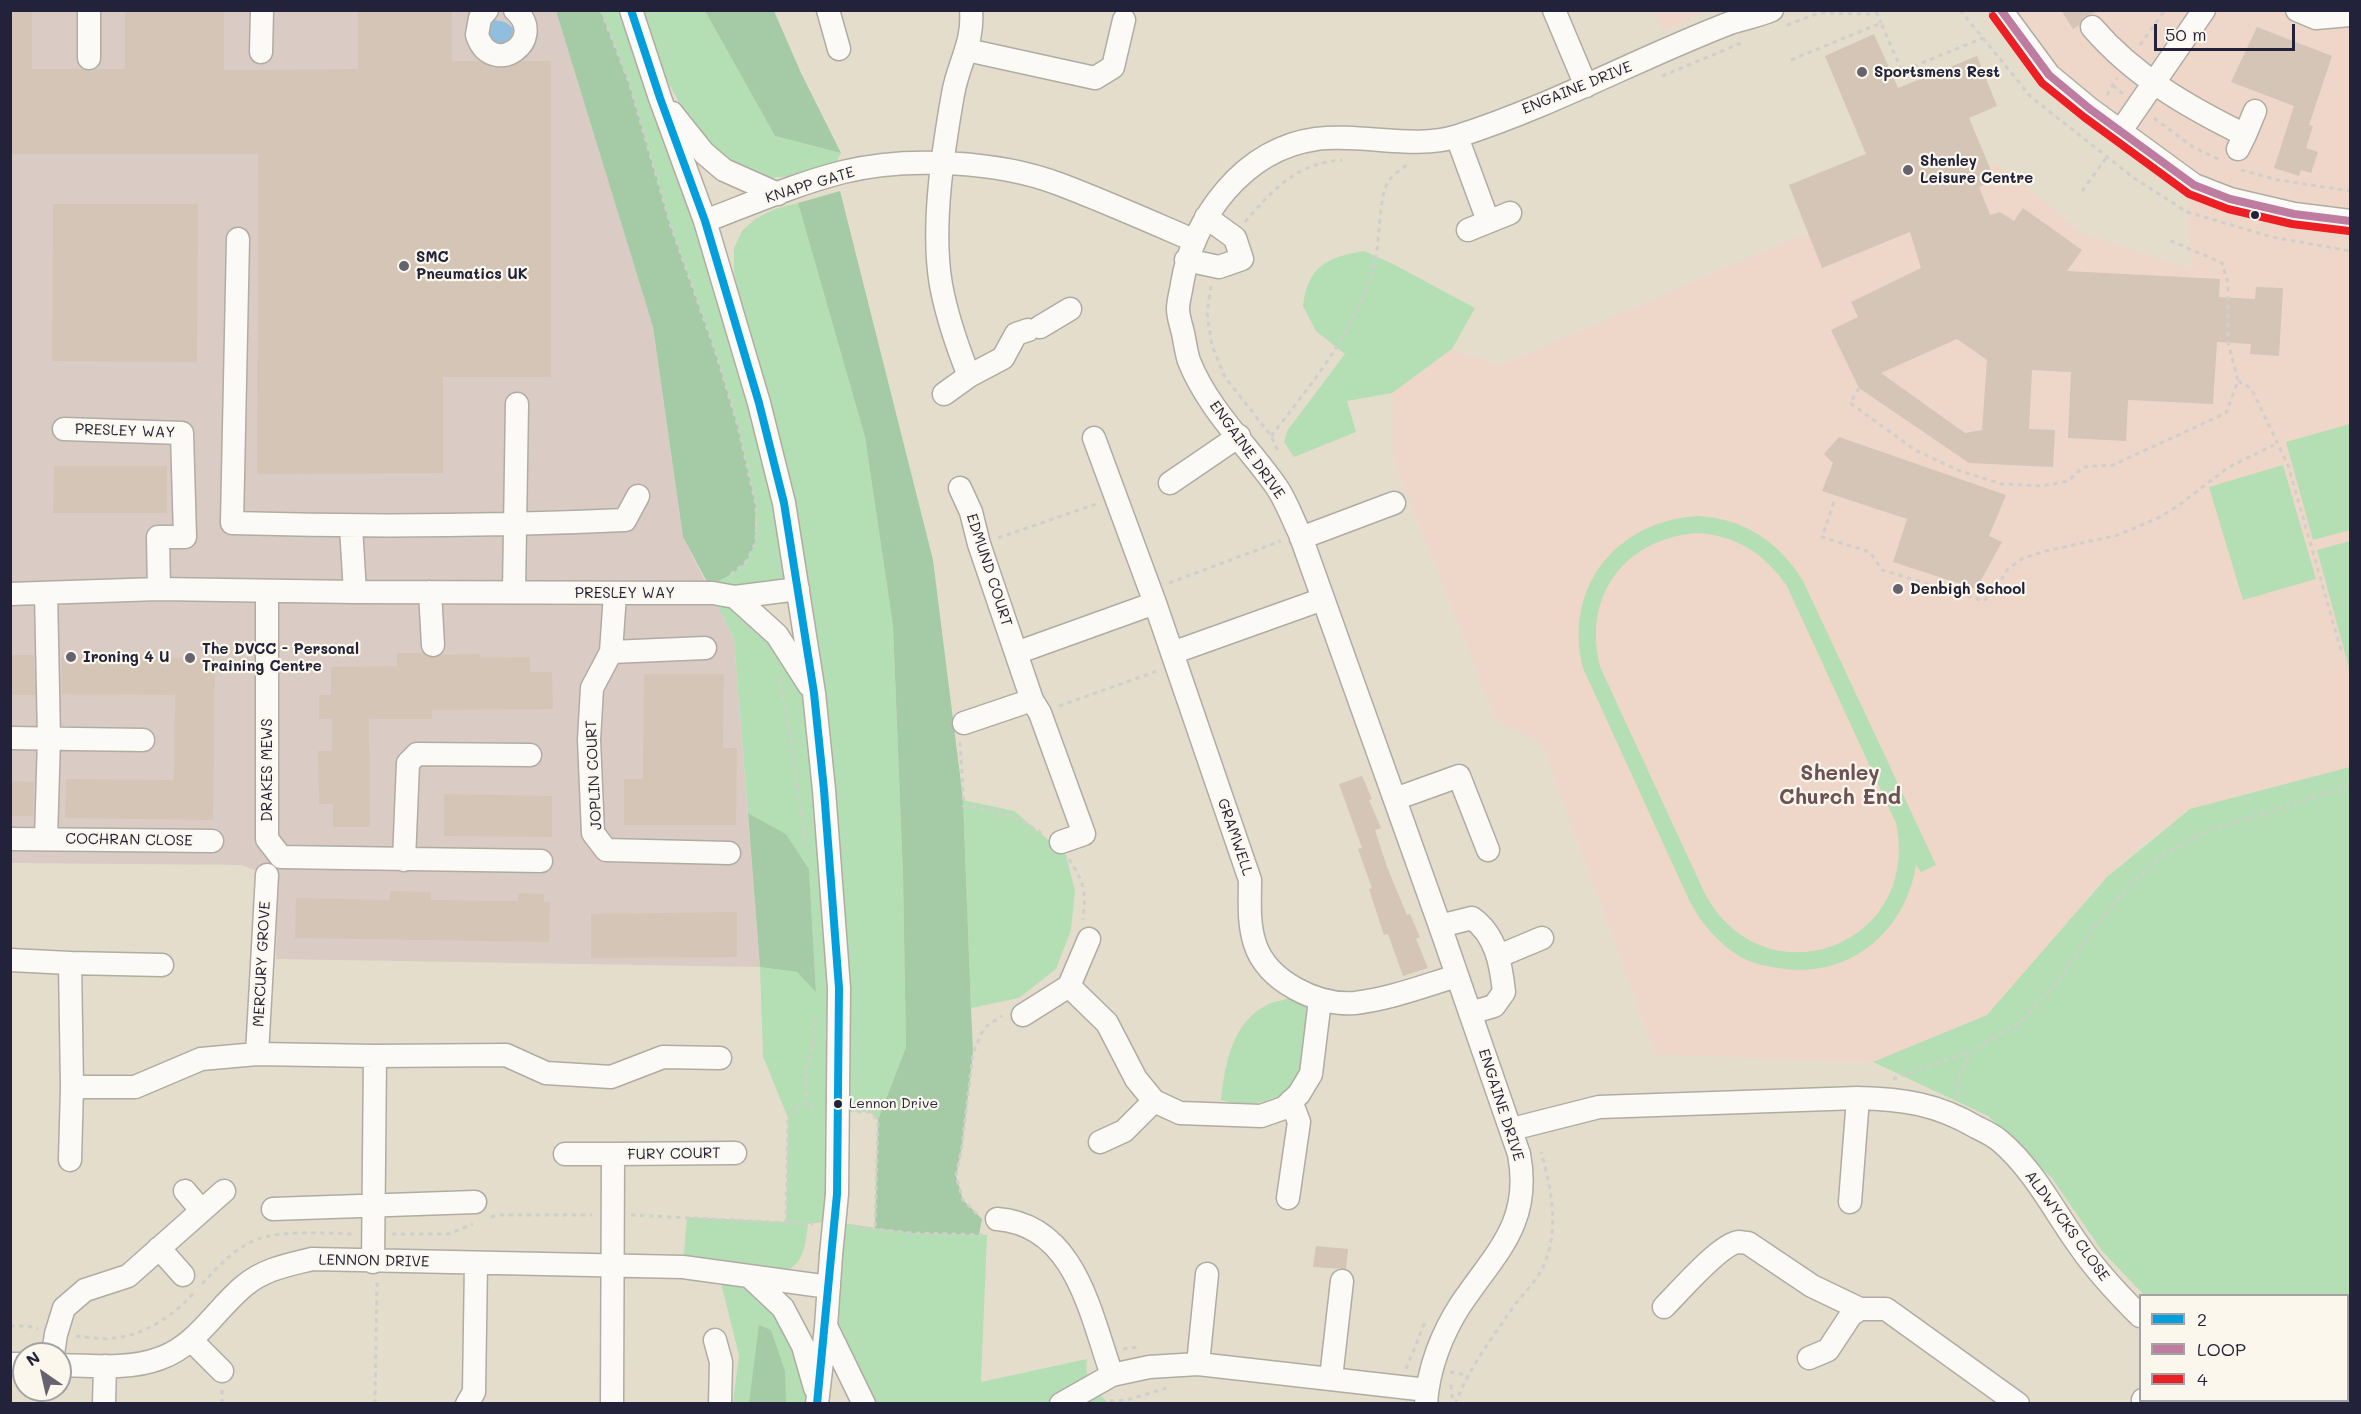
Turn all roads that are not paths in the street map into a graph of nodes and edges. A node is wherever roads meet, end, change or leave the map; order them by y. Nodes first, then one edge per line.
1 (89, 10) edge
2 (262, 10) edge
3 (487, 10) edge
4 (515, 10) edge
5 (632, 10) edge
6 (828, 10) edge
7 (972, 10) edge
8 (1554, 10) edge
9 (2001, 10) edge
10 (2204, 10) edge
11 (2297, 10) edge
12 (2350, 15) edge
13 (1775, 19) edge
14 (1124, 20) dead end
15 (2092, 27) dead end
16 (839, 49) dead end
17 (967, 50) junction
18 (261, 52) dead end
19 (89, 58) dead end
20 (2153, 83) junction
21 (1586, 86) junction
22 (660, 99) junction
23 (2255, 111) dead end
24 (2120, 132) junction
25 (1456, 137) junction
26 (943, 163) junction
27 (777, 194) junction
28 (1510, 213) dead end
29 (1206, 217) junction
30 (705, 221) junction
31 (2350, 221) edge
32 (238, 239) dead end
33 (1190, 250) junction
34 (1070, 309) dead end
35 (969, 376) junction
36 (944, 394) dead end
37 (518, 404) dead end
38 (64, 429) dead end
39 (1239, 436) junction
40 (1094, 438) dead end
41 (1170, 483) dead end
42 (960, 488) dead end
43 (638, 496) dead end
44 (1394, 503) dead end
45 (516, 525) junction
46 (351, 527) junction
47 (1300, 536) junction
48 (159, 589) junction
49 (798, 589) junction
50 (267, 591) junction
51 (514, 591) junction
52 (355, 592) junction
53 (430, 592) junction
54 (46, 593) junction
55 (10, 594) edge
56 (615, 594) junction
57 (1152, 596) junction
58 (735, 597) junction
59 (1323, 599) junction
60 (433, 645) dead end
61 (705, 648) dead end
62 (611, 652) junction
63 (1016, 653) junction
64 (1174, 659) junction
65 (814, 693) junction
66 (1036, 706) junction
67 (964, 723) road end
68 (10, 738) edge
69 (49, 738) junction
70 (143, 740) dead end
71 (530, 755) dead end
72 (1395, 799) junction
73 (10, 838) edge
74 (46, 839) junction
75 (212, 841) road end
76 (1061, 842) road end
77 (1488, 850) dead end
78 (729, 853) dead end
79 (404, 860) junction
80 (542, 861) dead end
81 (267, 875) dead end
82 (1440, 926) junction
83 (1542, 938) dead end
84 (1089, 939) road end
85 (1499, 956) junction
86 (10, 960) edge
87 (70, 963) junction
88 (162, 966) dead end
89 (1457, 976) junction
90 (1069, 986) junction
91 (1320, 1000) junction
92 (1470, 1013) junction
93 (1023, 1015) road end
94 (256, 1054) junction
95 (375, 1056) junction
96 (720, 1058) dead end
97 (72, 1087) junction
98 (1858, 1098) junction
99 (1154, 1101) junction
100 (1291, 1101) junction
101 (1512, 1129) junction
102 (1100, 1142) dead end
103 (735, 1153) dead end
104 (565, 1154) dead end
105 (613, 1155) junction
106 (70, 1160) dead end
107 (185, 1191) dead end
108 (224, 1191) dead end
109 (1288, 1197) dead end
110 (475, 1202) dead end
111 (1850, 1202) dead end
112 (375, 1204) junction
113 (273, 1209) dead end
114 (201, 1210) junction
115 (986, 1225) road end
116 (159, 1248) junction
117 (373, 1262) junction
118 (476, 1263) junction
119 (613, 1264) junction
120 (1207, 1274) dead end
121 (183, 1275) dead end
122 (749, 1276) junction
123 (1342, 1281) dead end
124 (829, 1287) junction
125 (1664, 1307) dead end
126 (1860, 1309) junction
127 (2139, 1315) edge
128 (826, 1326) junction
129 (191, 1340) junction
130 (715, 1340) dead end
131 (55, 1342) edge
132 (1809, 1358) dead end
133 (1198, 1364) junction
134 (72, 1365) edge
135 (105, 1366) junction
136 (222, 1371) dead end
137 (1112, 1374) junction
138 (1331, 1378) junction
139 (1426, 1397) edge
140 (817, 1401) edge
141 (721, 1402) edge
142 (104, 1404) edge
143 (467, 1404) edge
144 (612, 1404) edge
145 (864, 1404) edge
146 (1061, 1404) edge
147 (2018, 1404) edge

1 - 19 street
2 - 18 street
3 - 4 street
5 - 22 street
6 - 16 street
7 - 17 street
8 - 21 street
9 - 24 street
10 - 20 street
11 - 12 street
13 - 21 street, ENGAINE DRIVE
14 - 17 street
15 - 20 street
17 - 26 street
20 - 23 street
20 - 24 street
21 - 25 street, ENGAINE DRIVE
22 - 27 street
22 - 30 street
24 - 31 street
25 - 28 street
25 - 29 street, ENGAINE DRIVE
26 - 27 street, KNAPP GATE
26 - 33 street, KNAPP GATE
26 - 35 street
27 - 30 street, KNAPP GATE
29 - 33 street, ENGAINE DRIVE
29 - 33 street, KNAPP GATE
30 - 49 street
32 - 46 street
33 - 39 street, ENGAINE DRIVE
34 - 35 street
35 - 36 street
37 - 45 street
38 - 48 street, PRESLEY WAY
39 - 41 street
39 - 47 street, ENGAINE DRIVE
40 - 57 street, GRAMWELL
42 - 63 street, EDMUND COURT
43 - 45 street
44 - 47 street
45 - 46 street
45 - 51 street
46 - 52 street
47 - 59 street, ENGAINE DRIVE
48 - 50 street, PRESLEY WAY
48 - 54 street, PRESLEY WAY
49 - 58 street, PRESLEY WAY
49 - 65 street
50 - 52 street, PRESLEY WAY
50 - 79 street, DRAKES MEWS
51 - 53 street, PRESLEY WAY
51 - 56 street, PRESLEY WAY
52 - 53 street, PRESLEY WAY
53 - 60 street
54 - 55 street, PRESLEY WAY
54 - 69 street, COCHRAN CLOSE
56 - 58 street, PRESLEY WAY
56 - 62 street, JOPLIN COURT
57 - 63 street
57 - 64 street, GRAMWELL
58 - 65 street
59 - 64 street
59 - 72 street, ENGAINE DRIVE
61 - 62 street
62 - 78 street, JOPLIN COURT
63 - 66 street, EDMUND COURT
64 - 91 street, GRAMWELL
65 - 124 street, bridge
66 - 67 street
66 - 76 street, EDMUND COURT
68 - 69 street
69 - 70 street
69 - 74 street, COCHRAN CLOSE
71 - 79 street
72 - 77 street
72 - 82 street, ENGAINE DRIVE
73 - 74 street, COCHRAN CLOSE
74 - 75 street, COCHRAN CLOSE
79 - 80 street, DRAKES MEWS
81 - 94 street, MERCURY GROVE
82 - 85 street
82 - 89 street, ENGAINE DRIVE
83 - 85 street
84 - 90 street
85 - 92 street
86 - 87 street
87 - 88 street
87 - 97 street
89 - 91 street, GRAMWELL
89 - 92 street, ENGAINE DRIVE
90 - 93 street
90 - 99 street
91 - 100 street
92 - 101 street, ENGAINE DRIVE
94 - 95 street
94 - 97 street
95 - 96 street
95 - 112 street
97 - 106 street
98 - 101 street, ALDWYCKS CLOSE
98 - 111 street
98 - 127 street, ALDWYCKS CLOSE
99 - 100 street
99 - 102 street
100 - 109 street
101 - 139 street, ENGAINE DRIVE
103 - 105 street, FURY COURT
104 - 105 street, FURY COURT
105 - 119 street, FURY COURT
107 - 114 street
108 - 114 street
110 - 112 street
112 - 113 street
112 - 117 street
114 - 116 street
115 - 137 street
116 - 121 street
116 - 131 street
117 - 118 street, LENNON DRIVE
117 - 129 street, LENNON DRIVE
118 - 119 street, LENNON DRIVE
118 - 143 street
119 - 122 street, LENNON DRIVE
119 - 144 street, FURY COURT
120 - 133 street
122 - 124 street, LENNON DRIVE
122 - 140 street
123 - 138 street
124 - 128 street
125 - 126 street
126 - 132 street
126 - 147 street
128 - 140 street
128 - 145 street
129 - 135 street, LENNON DRIVE
129 - 136 street
130 - 141 street
133 - 137 street
133 - 138 street
134 - 135 street, LENNON DRIVE
135 - 142 street
137 - 146 street
138 - 139 street

